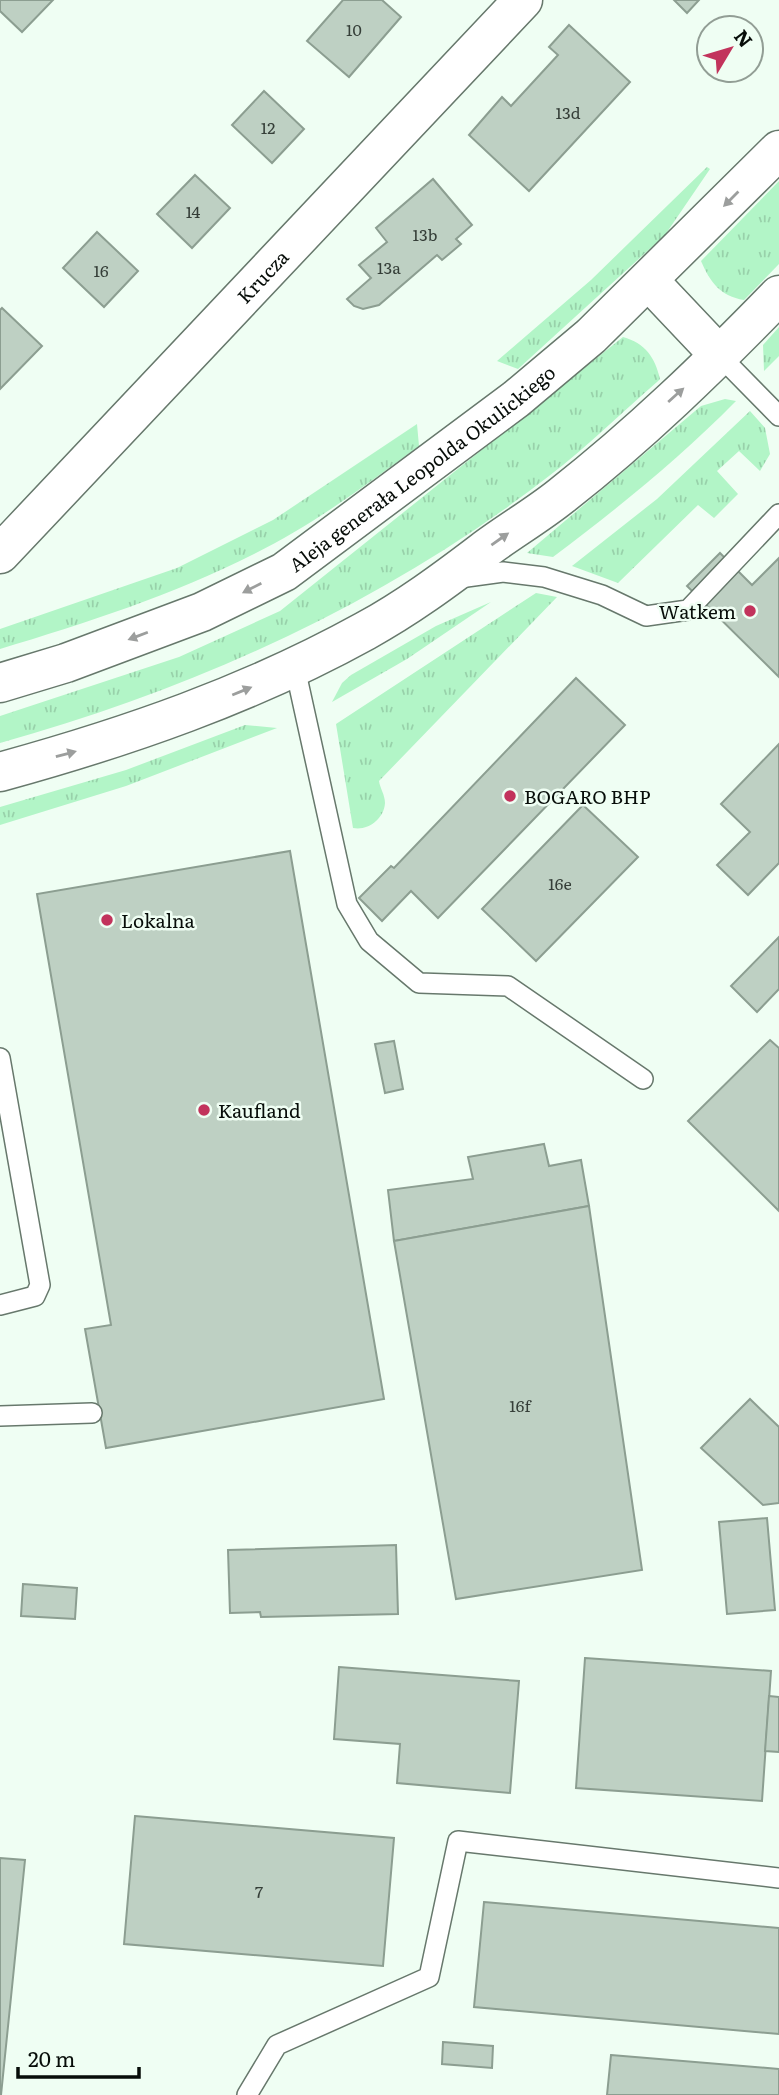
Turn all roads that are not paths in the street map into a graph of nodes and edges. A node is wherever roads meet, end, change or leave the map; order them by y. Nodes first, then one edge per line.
1 (523, 0) edge
2 (779, 150) edge
3 (649, 281) junction
4 (779, 296) edge
5 (720, 356) junction
6 (779, 416) edge
7 (779, 514) edge
8 (0, 554) edge
9 (448, 580) junction
10 (295, 668) junction
11 (0, 683) edge
12 (0, 772) edge
13 (0, 1058) edge
14 (643, 1079) dead end
15 (0, 1305) edge
16 (92, 1413) dead end
17 (0, 1416) edge
18 (779, 1878) edge
19 (247, 2095) edge

1 - 8 main road, Krucza
2 -> 3 main road, Aleja generała Leopolda Okulickiego
3 - 5 main road
3 -> 11 main road, Aleja generała Leopolda Okulickiego
4 - 5 main road
5 - 6 lane
9 -> 5 main road
7 - 9 lane
9 - 10 main road
12 -> 10 main road
10 - 14 lane
13 - 15 lane
16 - 17 lane
18 - 19 lane

